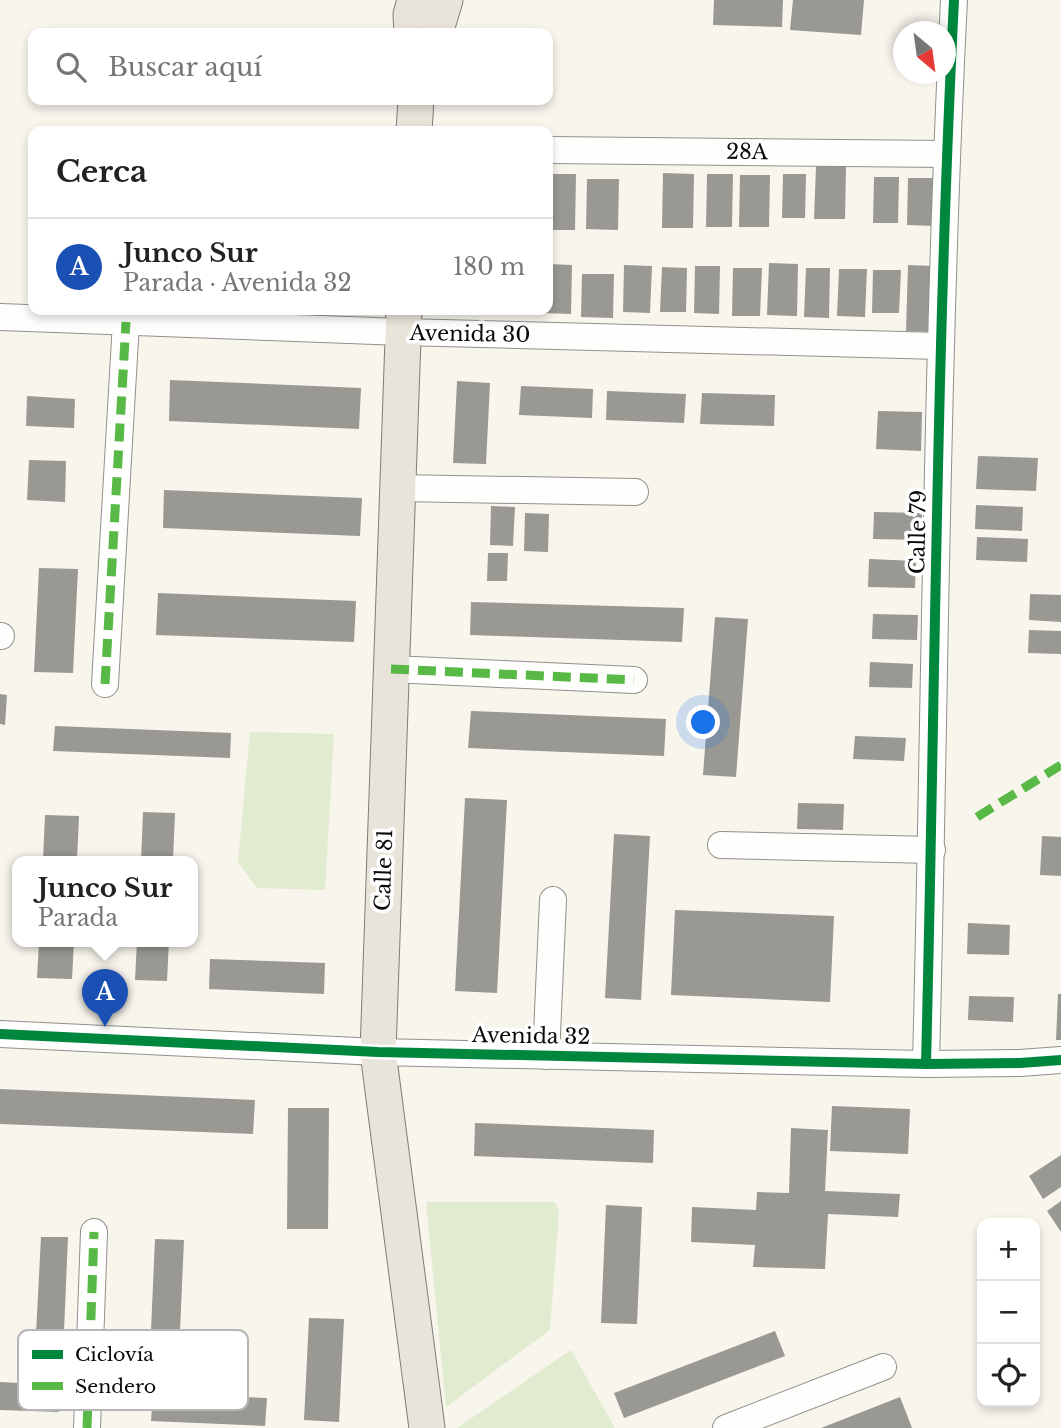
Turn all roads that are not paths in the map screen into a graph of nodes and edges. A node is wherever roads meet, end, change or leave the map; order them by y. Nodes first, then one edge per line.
1 (415, 0) edge
2 (445, 0) edge
3 (954, 0) edge
4 (412, 28) edge
5 (437, 28) edge
6 (416, 105) edge
7 (414, 126) edge
8 (553, 150) edge
9 (946, 154) junction
10 (0, 317) edge
11 (403, 321) edge
12 (126, 322) junction
13 (940, 346) junction
14 (397, 488) junction
15 (635, 492) dead end
16 (391, 669) junction
17 (634, 680) dead end
18 (105, 684) dead end
19 (722, 845) dead end
20 (932, 850) junction
21 (553, 900) dead end
22 (0, 1034) edge
23 (378, 1052) junction
24 (546, 1056) junction
25 (1060, 1062) edge
26 (926, 1064) junction
27 (94, 1232) dead end
28 (90, 1330) edge
29 (883, 1367) dead end
30 (88, 1410) edge
31 (87, 1428) edge
32 (426, 1428) edge
33 (726, 1428) edge

1 - 4 main road
2 - 5 main road
3 - 9 street, Calle 79
6 - 7 main road
8 - 9 street, 28A
9 - 13 street, Calle 79
10 - 12 street, Avenida 30
11 - 12 street, Avenida 30
11 - 13 street, Avenida 30
11 - 14 main road, Calle 81
12 - 18 street
13 - 20 street, Calle 79
14 - 15 street
14 - 16 main road, Calle 81
16 - 17 street
16 - 23 main road, Calle 81
19 - 20 street
20 - 26 street, Calle 79
21 - 24 street
22 - 23 street, Avenida 32
23 - 24 street, Avenida 32
23 - 32 main road, Calle 81
24 - 26 street, Avenida 32
25 - 26 street, Avenida 32
27 - 28 street
29 - 33 street
30 - 31 street

